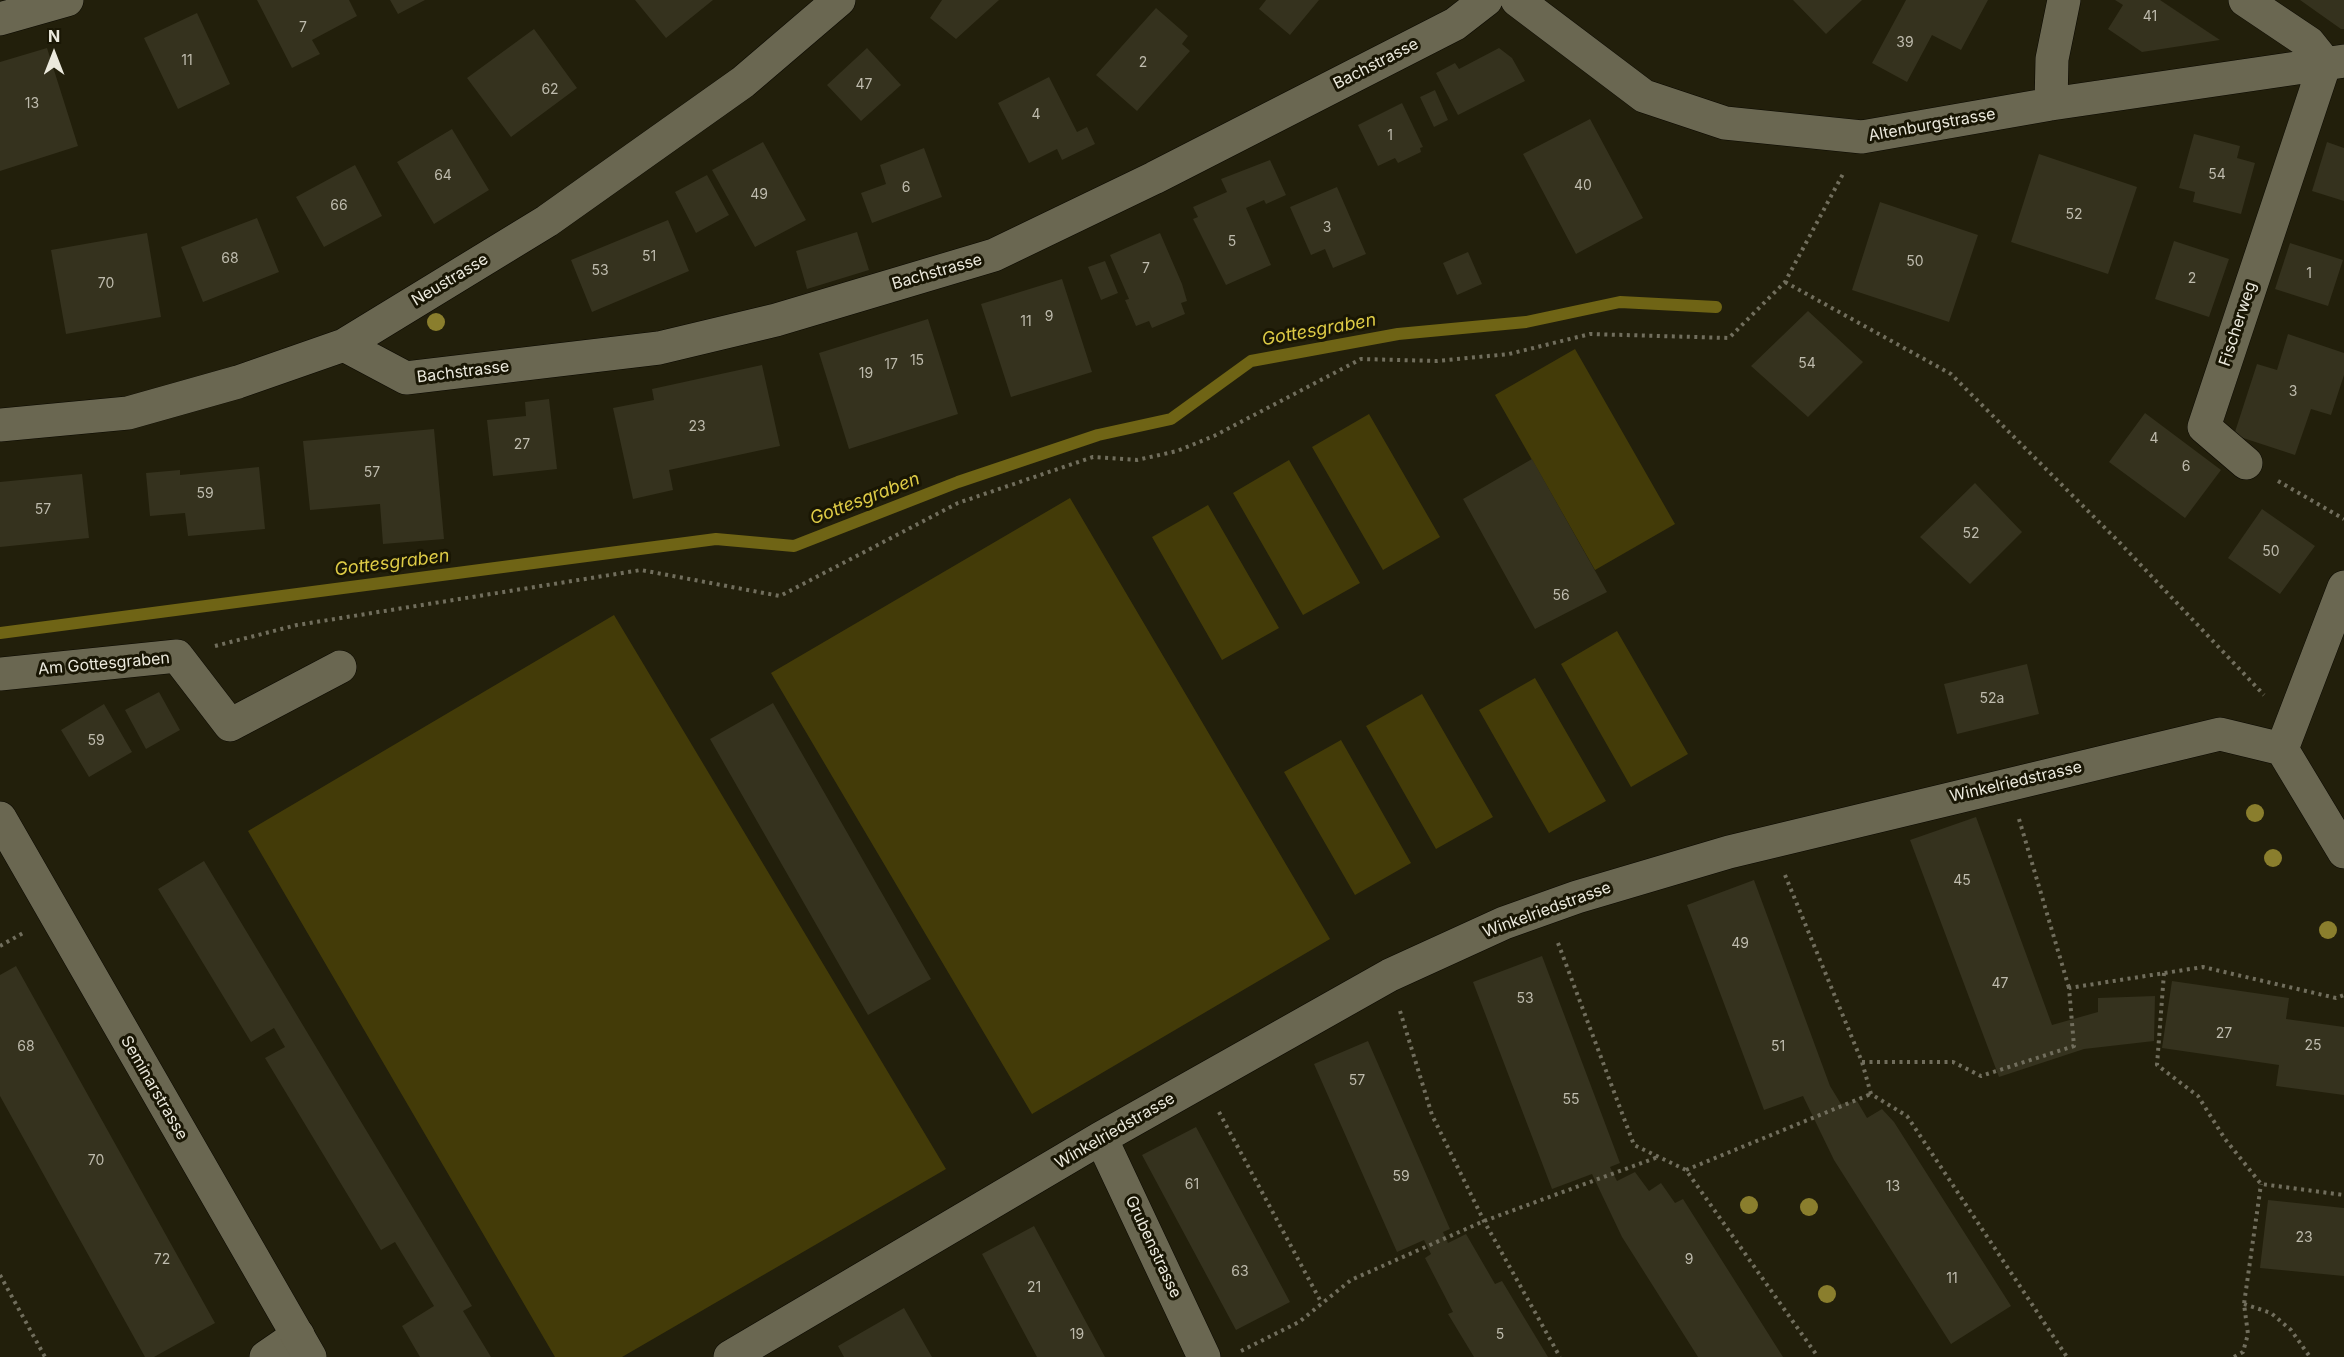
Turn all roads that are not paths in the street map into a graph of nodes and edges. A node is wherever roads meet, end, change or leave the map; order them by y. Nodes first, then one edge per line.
1 (67, 0) edge
2 (839, 0) edge
3 (1486, 0) edge
4 (1517, 0) edge
5 (2064, 0) edge
6 (2245, 0) edge
7 (0, 19) edge
8 (2335, 62) edge
9 (2051, 104) junction
10 (344, 345) junction
11 (0, 425) edge
12 (2246, 463) road end
13 (2344, 587) edge
14 (340, 667) dead end
15 (0, 674) edge
16 (2282, 749) junction
17 (0, 818) edge
18 (2344, 852) edge
19 (1101, 1137) junction
20 (304, 1346) edge
21 (266, 1357) edge
22 (730, 1357) edge
23 (1204, 1357) edge

1 - 7 street
2 - 10 street, Neustrasse
3 - 10 street, Bachstrasse
4 - 9 street, Altenburgstrasse
5 - 9 street
6 - 8 street
8 - 9 street, Altenburgstrasse
8 - 12 street, Fischerweg
10 - 11 street, Neustrasse
13 - 16 street
14 - 15 street, Am Gottesgraben
16 - 18 street
16 - 19 street, Winkelriedstrasse
17 - 20 street, Seminarstrasse
19 - 22 street, Winkelriedstrasse
19 - 23 street, Grubenstrasse
20 - 21 street

